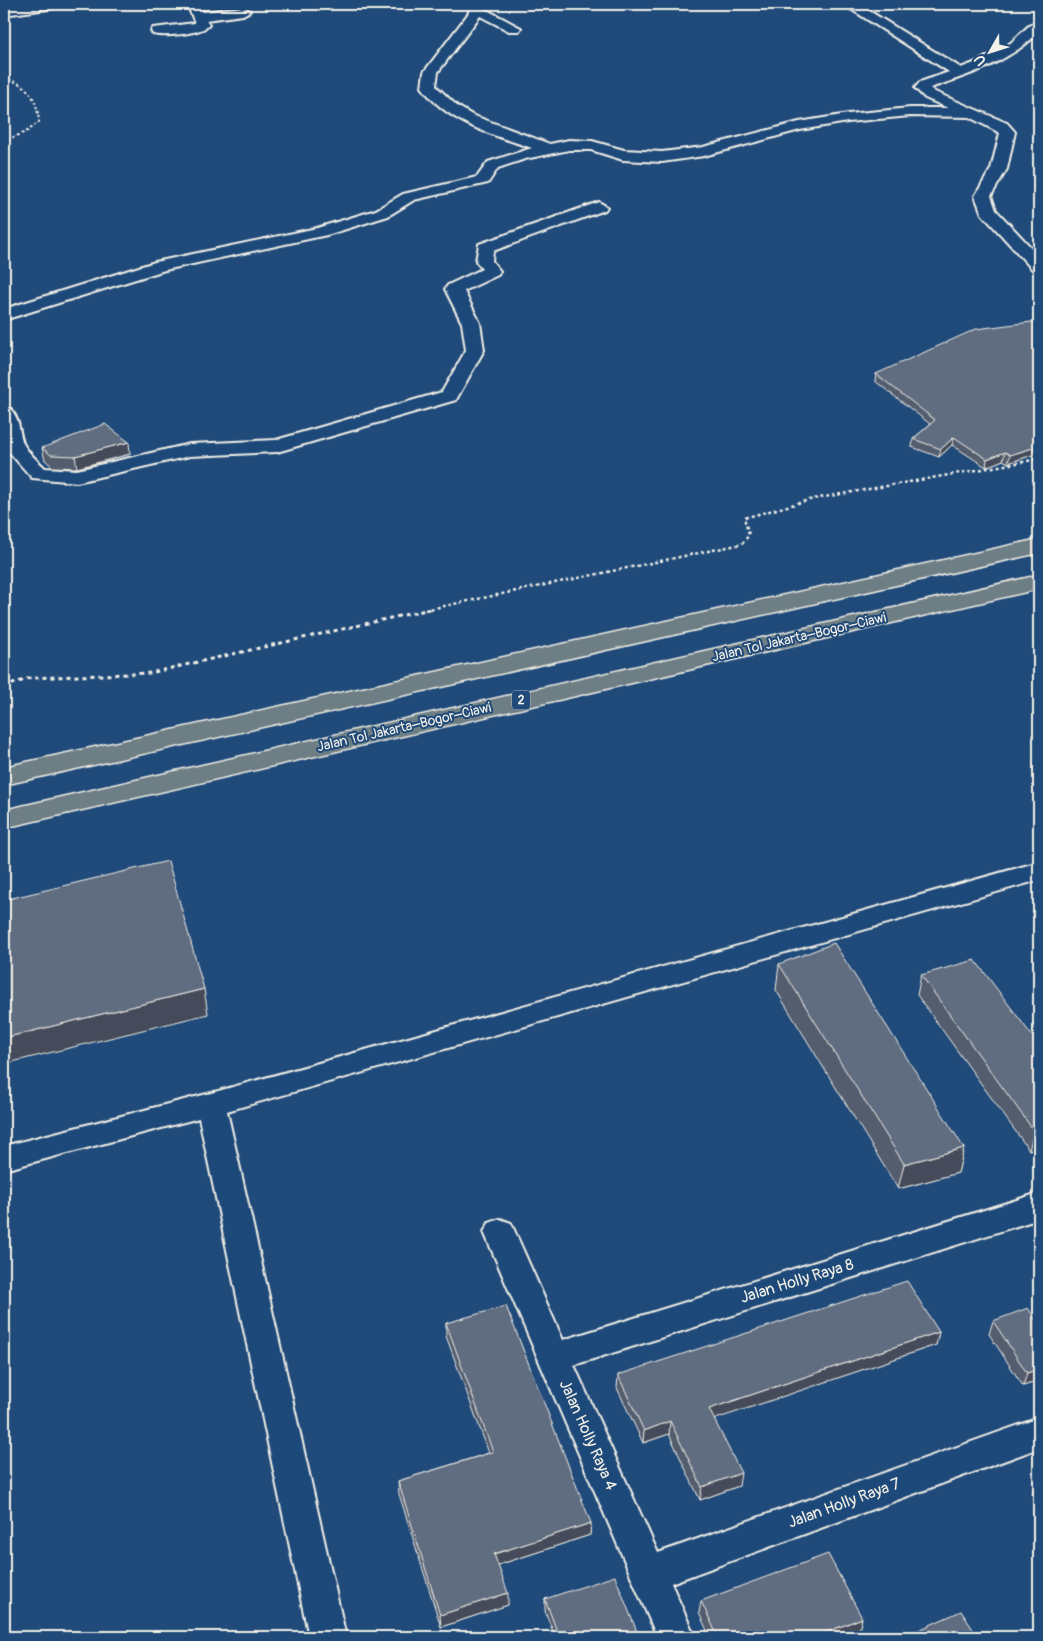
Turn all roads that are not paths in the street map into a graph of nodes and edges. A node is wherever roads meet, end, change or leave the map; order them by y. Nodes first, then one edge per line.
1 (55, 4) edge
2 (193, 4) edge
3 (849, 4) edge
4 (17, 6) edge
5 (476, 7) edge
6 (4, 10) edge
7 (242, 11) dead end
8 (198, 17) junction
9 (1039, 25) edge
10 (514, 28) dead end
11 (158, 31) dead end
12 (960, 73) junction
13 (973, 113) junction
14 (549, 148) junction
15 (599, 208) dead end
16 (1039, 266) edge
17 (4, 315) edge
18 (4, 413) edge
19 (9, 449) edge
20 (1039, 546) edge
21 (1039, 582) edge
22 (4, 776) edge
23 (4, 819) edge
24 (1039, 871) edge
25 (211, 1104) junction
26 (4, 1158) edge
27 (1039, 1206) edge
28 (500, 1232) dead end
29 (554, 1357) junction
30 (1039, 1433) edge
31 (650, 1573) junction
32 (328, 1637) edge
33 (676, 1637) edge

1 - 4 street
2 - 8 street
3 - 12 street
4 - 6 street
5 - 10 street
5 - 14 street
7 - 8 street
8 - 11 street
9 - 12 street
12 - 13 street
13 - 14 street
13 - 16 street
14 - 17 street
15 - 19 street
18 - 19 street
20 - 22 highway
21 - 23 highway, Jalan Tol Jakarta–Bogor–Ciawi / 2
24 - 25 street
25 - 26 street
25 - 32 street
27 - 29 street, Jalan Holly Raya 8
28 - 29 street, Jalan Holly Raya 4
29 - 31 street, Jalan Holly Raya 4
30 - 31 street, Jalan Holly Raya 7
31 - 33 street, Jalan Holly Raya 4

